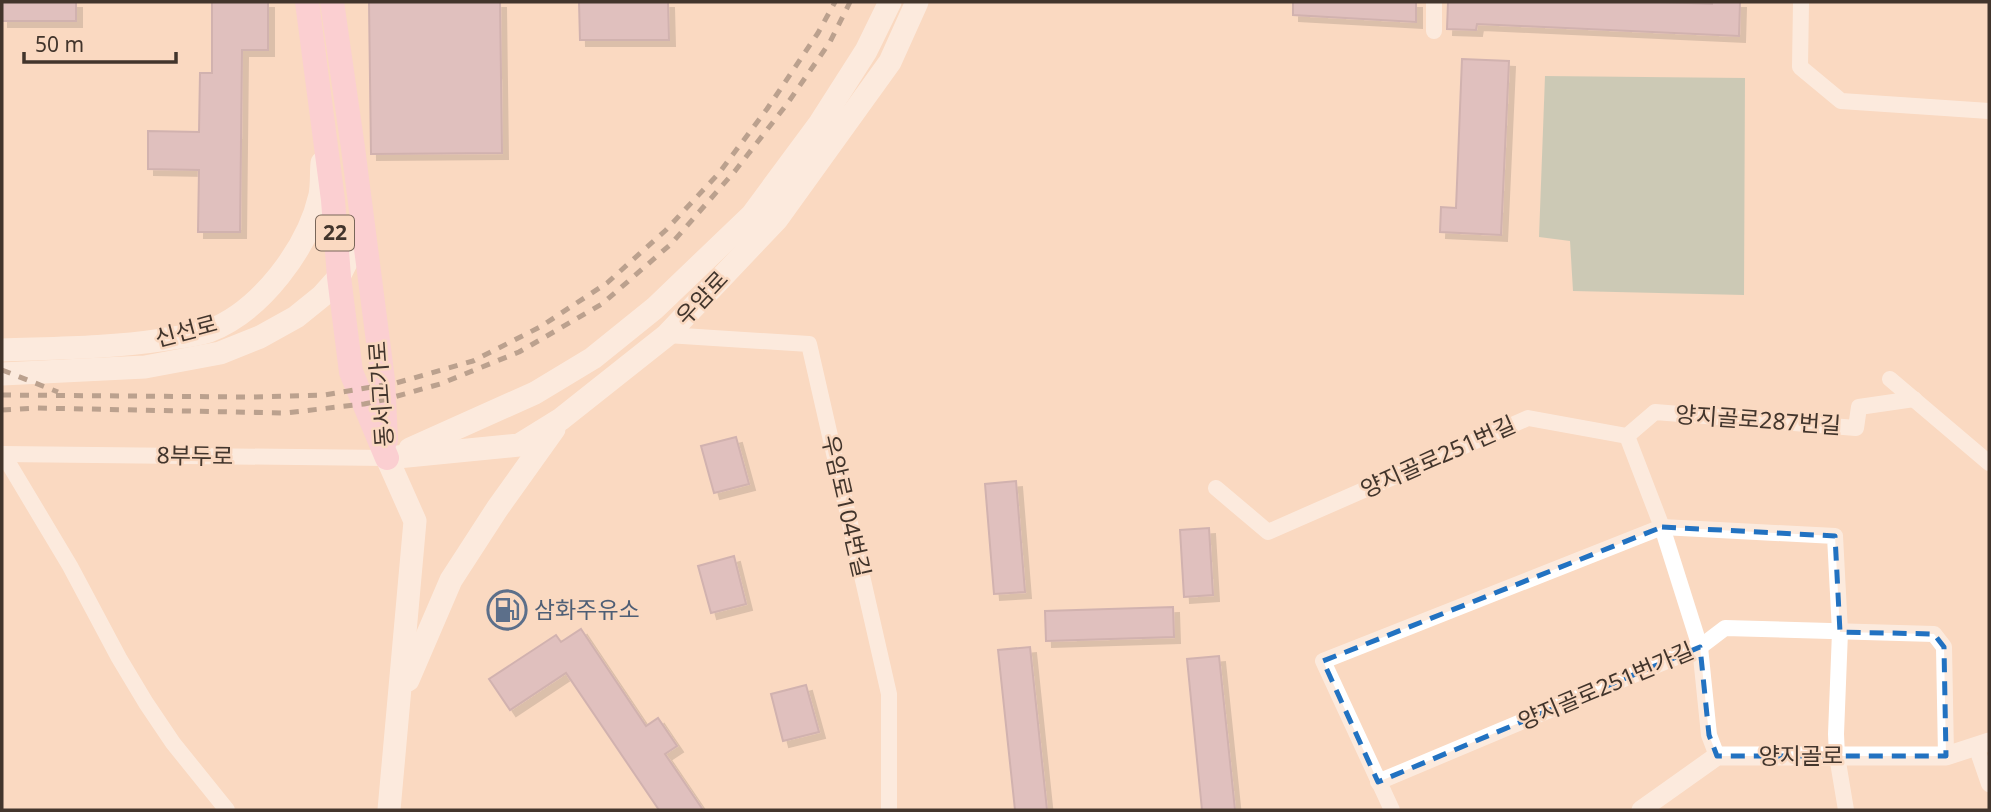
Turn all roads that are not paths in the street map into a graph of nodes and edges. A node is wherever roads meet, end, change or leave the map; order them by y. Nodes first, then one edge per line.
1 (307, 2) edge
2 (332, 2) edge
3 (890, 2) edge
4 (917, 2) edge
5 (1434, 2) edge
6 (1801, 2) edge
7 (1434, 32) dead end
8 (1989, 111) edge
9 (324, 128) junction
10 (363, 228) junction
11 (339, 276) junction
12 (667, 335) junction
13 (2, 350) edge
14 (2, 374) edge
15 (1890, 379) dead end
16 (1914, 399) junction
17 (561, 419) junction
18 (1627, 436) junction
19 (2, 454) edge
20 (387, 458) junction
21 (1989, 463) edge
22 (1216, 488) dead end
23 (1662, 527) junction
24 (1840, 632) junction
25 (1700, 647) junction
26 (400, 698) junction
27 (1983, 744) edge
28 (1717, 756) junction
29 (1837, 756) junction
30 (1947, 756) junction
31 (1378, 782) junction
32 (1989, 785) edge
33 (227, 810) edge
34 (389, 810) edge
35 (889, 810) edge
36 (1392, 810) edge
37 (1641, 810) edge
38 (1846, 810) edge

1 - 9 main road, 동서고가로 / 22
2 - 10 main road, 동서고가로 / 22
3 - 20 main road, 우암로
4 - 12 main road, 우암로
5 - 7 street
6 - 8 street
9 - 11 main road, 동서고가로 / 22
9 - 13 main road, 신선로
10 - 11 main road, 신선로
10 - 20 main road, 동서고가로 / 22
11 - 14 main road, 신선로
11 - 20 main road, 동서고가로 / 22
12 - 17 main road, 우암로
12 - 35 street, 우암로104번길
15 - 16 street
16 - 18 street, 양지골로287번길
16 - 21 street
17 - 20 main road, 우암로
17 - 26 main road
18 - 22 street, 양지골로251번길
18 - 23 street
19 - 20 street, 8부두로
19 - 33 street
20 - 26 main road
23 - 24 street
23 - 25 street
23 - 31 street
24 - 25 street, 양지골로251번가길
24 - 29 street
24 - 30 street, 양지골로251번가길
25 - 28 street
25 - 31 street, 양지골로251번가길
26 - 34 main road
27 - 30 street, 양지골로
27 - 32 street, 양지골로
28 - 29 street, 양지골로
28 - 37 street
29 - 30 street, 양지골로
29 - 38 street
31 - 36 street

